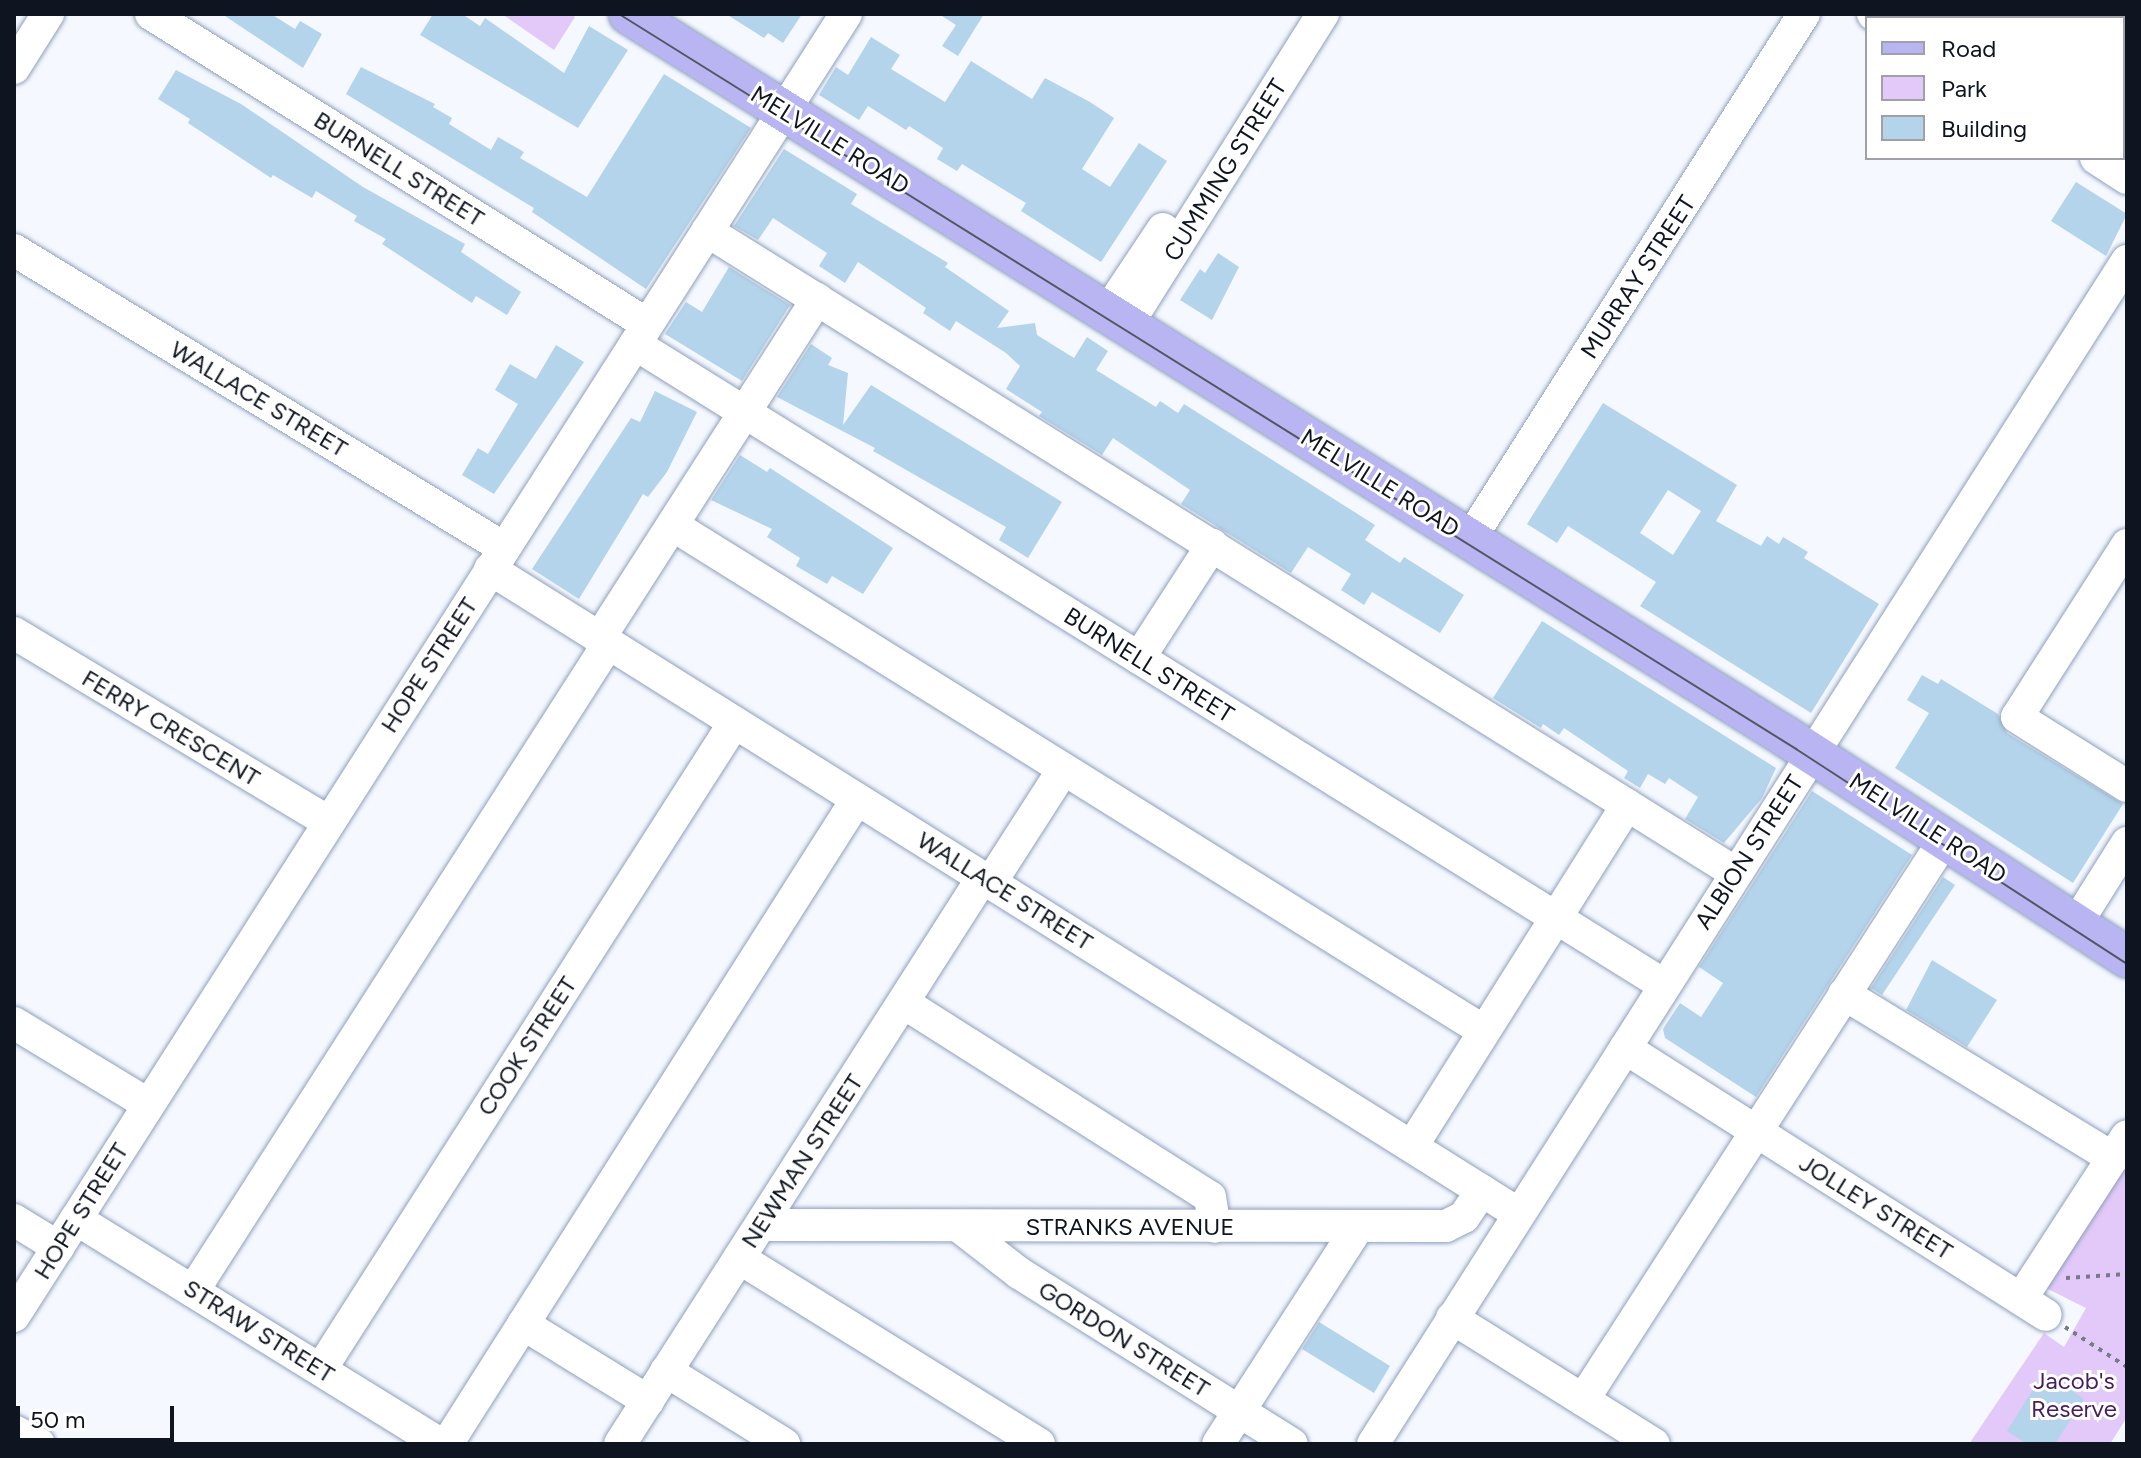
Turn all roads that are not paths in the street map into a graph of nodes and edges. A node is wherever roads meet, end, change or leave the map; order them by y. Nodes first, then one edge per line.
1 (48, 14) edge
2 (151, 14) edge
3 (629, 14) edge
4 (846, 14) edge
5 (1301, 14) edge
6 (1323, 14) edge
7 (1804, 14) edge
8 (14, 68) edge
9 (784, 111) junction
10 (1248, 115) junction
11 (2099, 160) edge
12 (2127, 178) edge
13 (707, 231) junction
14 (14, 250) edge
15 (2127, 261) edge
16 (817, 299) junction
17 (1117, 319) junction
18 (641, 334) junction
19 (743, 413) junction
20 (674, 526) junction
21 (1470, 539) junction
22 (1212, 545) junction
23 (2127, 545) edge
24 (497, 558) junction
25 (14, 633) edge
26 (604, 642) junction
27 (1139, 658) junction
28 (734, 723) junction
29 (1813, 754) junction
30 (1063, 770) junction
31 (2127, 786) edge
32 (857, 799) junction
33 (1627, 805) junction
34 (329, 822) junction
35 (1945, 839) junction
36 (2127, 843) edge
37 (1736, 873) junction
38 (987, 880) junction
39 (1555, 917) junction
40 (2076, 924) junction
41 (2127, 957) edge
42 (1664, 985) junction
43 (1844, 994) junction
44 (904, 1003) junction
45 (14, 1023) edge
46 (1482, 1030) junction
47 (1625, 1048) junction
48 (148, 1104) junction
49 (1755, 1130) junction
50 (1412, 1146) junction
51 (2120, 1147) edge
52 (1482, 1190) junction
53 (1519, 1214) junction
54 (76, 1219) junction
55 (14, 1220) edge
56 (761, 1225) junction
57 (1215, 1227) junction
58 (961, 1228) junction
59 (1357, 1228) junction
60 (58, 1247) junction
61 (739, 1258) junction
62 (193, 1291) junction
63 (14, 1316) edge
64 (1452, 1318) junction
65 (523, 1324) junction
66 (321, 1369) junction
67 (666, 1371) junction
68 (1583, 1400) junction
69 (648, 1401) junction
70 (1239, 1411) junction
71 (14, 1431) edge
72 (39, 1444) edge
73 (444, 1444) edge
74 (620, 1444) edge
75 (784, 1444) edge
76 (1039, 1444) edge
77 (1218, 1444) edge
78 (1292, 1444) edge
79 (1373, 1444) edge
80 (1654, 1444) edge

1 - 8 street
2 - 18 street, BURNELL STREET
3 - 9 main road, MELVILLE ROAD
4 - 9 street, HOPE STREET
5 - 10 street, CUMMING STREET
6 - 10 street, CUMMING STREET
7 - 21 street, MURRAY STREET
9 - 13 street, HOPE STREET
9 - 17 main road, MELVILLE ROAD
10 - 17 street, CUMMING STREET
11 - 12 street
13 - 16 street
13 - 18 street, HOPE STREET
14 - 24 street, WALLACE STREET
15 - 29 street, ALBION STREET
16 - 19 street
16 - 22 street
17 - 21 main road, MELVILLE ROAD
18 - 19 street, BURNELL STREET
18 - 24 street, HOPE STREET
19 - 20 street
19 - 27 street, BURNELL STREET
20 - 26 street
20 - 30 street
21 - 29 main road, MELVILLE ROAD
22 - 27 street
22 - 33 street
23 - 31 street
24 - 26 street, WALLACE STREET
24 - 34 street, HOPE STREET
25 - 34 street, FERRY CRESCENT
26 - 28 street, WALLACE STREET
26 - 62 street
27 - 39 street, BURNELL STREET
28 - 32 street, WALLACE STREET
28 - 66 street, COOK STREET
29 - 35 main road, MELVILLE ROAD
29 - 37 street, ALBION STREET
30 - 38 street, NEWMAN STREET
30 - 46 street
32 - 38 street, WALLACE STREET
32 - 65 street
33 - 37 street
33 - 39 street
34 - 48 street, HOPE STREET
35 - 40 main road, MELVILLE ROAD
35 - 43 street
36 - 40 street
37 - 42 street, ALBION STREET
38 - 44 street, NEWMAN STREET
38 - 50 street, WALLACE STREET
39 - 42 street, BURNELL STREET
39 - 46 street
40 - 41 main road, MELVILLE ROAD
42 - 47 street, ALBION STREET
43 - 49 street
43 - 51 street
44 - 56 street, NEWMAN STREET
44 - 57 street
45 - 48 street
46 - 50 street
47 - 49 street, JOLLEY STREET
47 - 53 street, ALBION STREET
48 - 54 street, HOPE STREET
49 - 51 street, JOLLEY STREET
49 - 68 street
50 - 52 street, WALLACE STREET
52 - 53 street, WALLACE STREET
52 - 59 street, STRANKS AVENUE
53 - 64 street, ALBION STREET
54 - 60 street, HOPE STREET
54 - 62 street, STRAW STREET
55 - 60 street
56 - 58 street, STRANKS AVENUE
56 - 61 street, NEWMAN STREET
57 - 58 street, STRANKS AVENUE
57 - 59 street, STRANKS AVENUE
58 - 70 street, GORDON STREET
59 - 70 street
60 - 63 street, HOPE STREET
61 - 67 street, NEWMAN STREET
61 - 76 street
62 - 66 street, STRAW STREET
64 - 68 street
64 - 79 street, ALBION STREET
65 - 69 street
65 - 73 street
66 - 73 street, STRAW STREET
67 - 69 street, NEWMAN STREET
67 - 75 street
68 - 80 street
69 - 74 street, NEWMAN STREET
70 - 77 street
70 - 78 street, GORDON STREET
71 - 72 street

